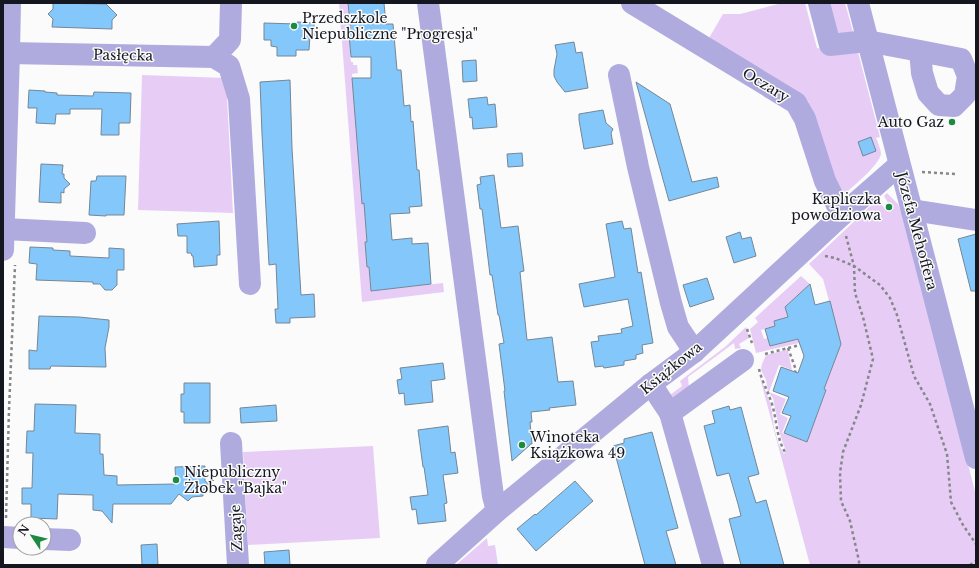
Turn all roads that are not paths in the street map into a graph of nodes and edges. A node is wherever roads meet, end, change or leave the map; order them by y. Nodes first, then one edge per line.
1 (10, 3) edge
2 (231, 3) edge
3 (428, 3) edge
4 (632, 3) edge
5 (820, 3) edge
6 (858, 3) edge
7 (867, 42) junction
8 (920, 51) dead end
9 (7, 62) edge
10 (222, 62) junction
11 (619, 75) dead end
12 (908, 168) junction
13 (912, 210) junction
14 (843, 214) junction
15 (976, 220) edge
16 (85, 233) dead end
17 (3, 240) edge
18 (250, 284) dead end
19 (694, 352) junction
20 (756, 357) road end
21 (651, 384) junction
22 (670, 413) junction
23 (231, 443) dead end
24 (976, 458) edge
25 (497, 511) junction
26 (52, 539) edge
27 (70, 540) dead end
28 (238, 565) edge
29 (436, 565) edge
30 (713, 565) edge

1 - 9 street
2 - 10 street
3 - 25 street
4 - 14 street, Oczary
5 - 7 street
6 - 7 street, Józefa Mehoffera
7 - 8 street
7 - 12 street, Józefa Mehoffera
9 - 10 street, Pasłęcka
9 - 17 street
10 - 18 street
11 - 19 street
12 - 13 street, Józefa Mehoffera
12 - 14 street, Książkowa
13 - 15 street
13 - 24 street, Józefa Mehoffera
14 - 19 street, Książkowa
16 - 17 street
19 - 21 street, Książkowa
20 - 22 street
21 - 22 street
21 - 25 street, Książkowa
22 - 30 street
23 - 28 street, Zagaje
25 - 29 street, Książkowa
26 - 27 street

